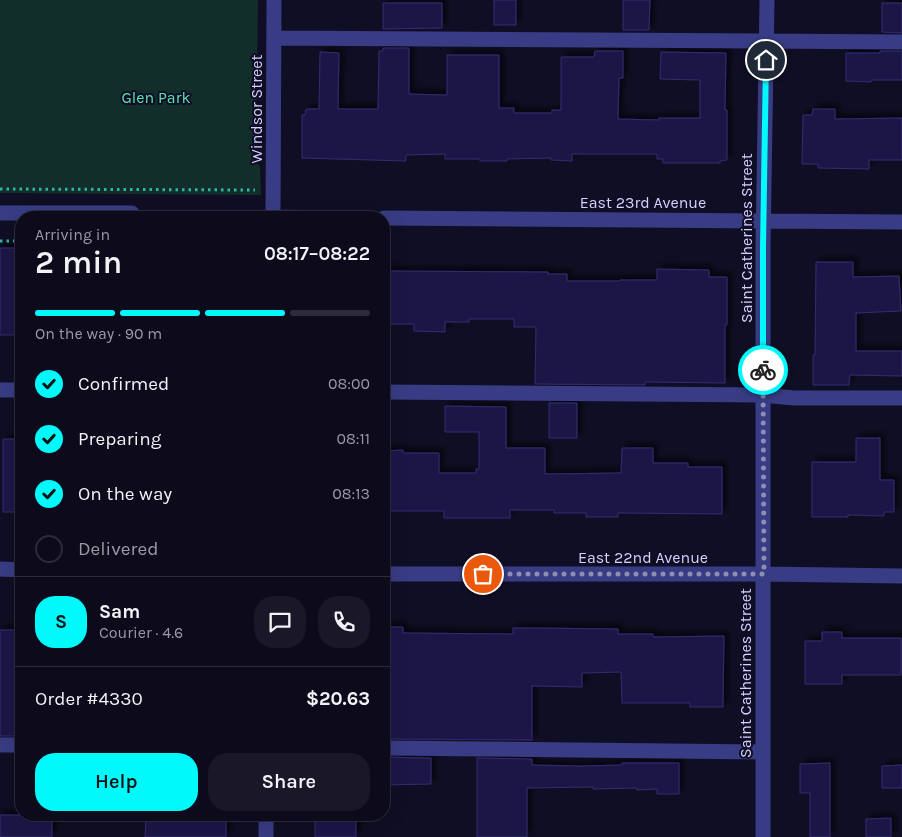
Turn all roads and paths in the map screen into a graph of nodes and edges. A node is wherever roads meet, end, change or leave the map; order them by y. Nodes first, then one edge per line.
1 (274, 0) edge
2 (766, 0) edge
3 (274, 38) junction
4 (766, 40) junction
5 (902, 42) edge
6 (0, 189) edge
7 (260, 190) dead end
8 (273, 211) edge
9 (0, 213) edge
10 (15, 213) edge
11 (390, 218) edge
12 (764, 221) junction
13 (902, 222) edge
14 (0, 241) edge
15 (15, 242) edge
16 (0, 390) edge
17 (15, 390) edge
18 (390, 392) edge
19 (763, 395) junction
20 (902, 398) edge
21 (0, 570) edge
22 (15, 570) edge
23 (390, 574) edge
24 (764, 574) junction
25 (902, 576) edge
26 (0, 745) edge
27 (15, 745) edge
28 (390, 748) edge
29 (762, 752) junction
30 (266, 821) edge
31 (266, 837) edge
32 (762, 837) edge

1 - 3 street, Windsor Street
2 - 4 street, Saint Catherines Street
3 - 4 street
3 - 8 street, Windsor Street
4 - 5 street
4 - 12 street, Saint Catherines Street
6 - 7 path
9 - 10 street
11 - 12 street, East 23rd Avenue
12 - 13 street, East 23rd Avenue
12 - 19 street, Saint Catherines Street
14 - 15 path
16 - 17 street
18 - 19 street
19 - 20 street
19 - 24 street, Saint Catherines Street
21 - 22 street
23 - 24 street, East 22nd Avenue
24 - 25 street, East 22nd Avenue
24 - 29 street, Saint Catherines Street
26 - 27 street
28 - 29 street
29 - 32 street, Saint Catherines Street
30 - 31 street

